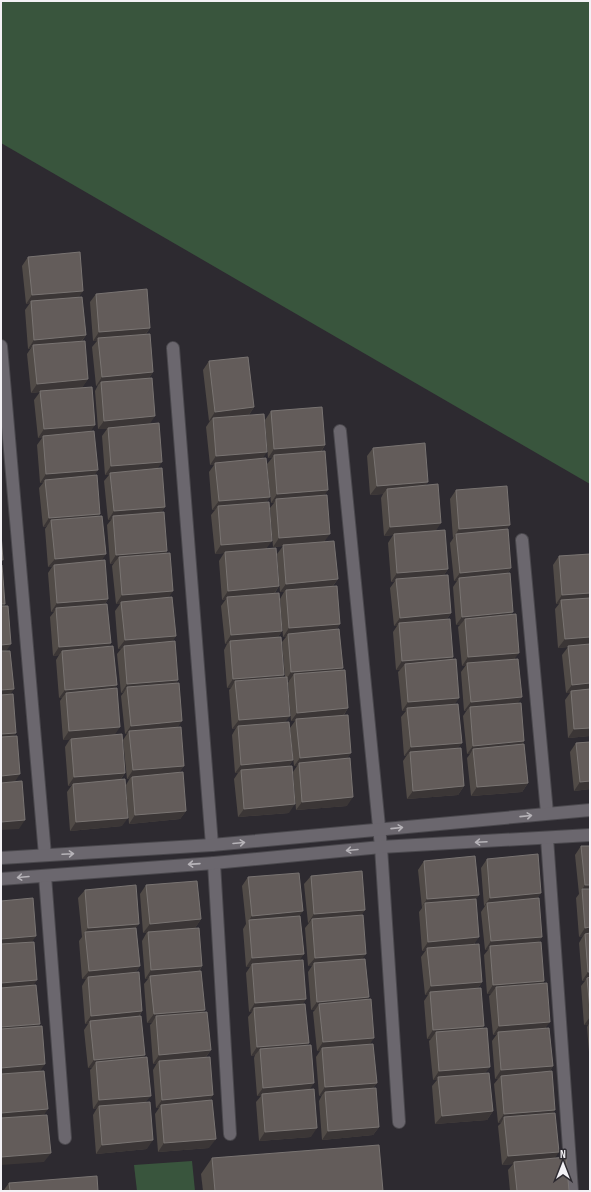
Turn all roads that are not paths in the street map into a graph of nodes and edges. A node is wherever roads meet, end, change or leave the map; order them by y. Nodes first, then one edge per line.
1 (1, 346) edge
2 (173, 348) dead end
3 (340, 431) dead end
4 (522, 540) dead end
5 (590, 810) edge
6 (547, 813) junction
7 (379, 830) junction
8 (590, 835) edge
9 (547, 838) junction
10 (212, 845) junction
11 (381, 848) junction
12 (45, 855) junction
13 (1, 858) edge
14 (214, 863) junction
15 (45, 876) junction
16 (1, 879) edge
17 (399, 1122) dead end
18 (230, 1134) dead end
19 (65, 1138) dead end
20 (572, 1191) edge

1 - 12 street
2 - 10 street
3 - 7 street
4 - 6 street
5 - 6 street
7 -> 6 street
10 -> 7 street
7 - 11 street
8 - 9 street
9 -> 11 street
9 - 20 street
12 -> 10 street
11 -> 14 street
11 - 17 street
12 - 13 street
14 -> 15 street
14 - 18 street
15 -> 16 street
15 - 19 street

